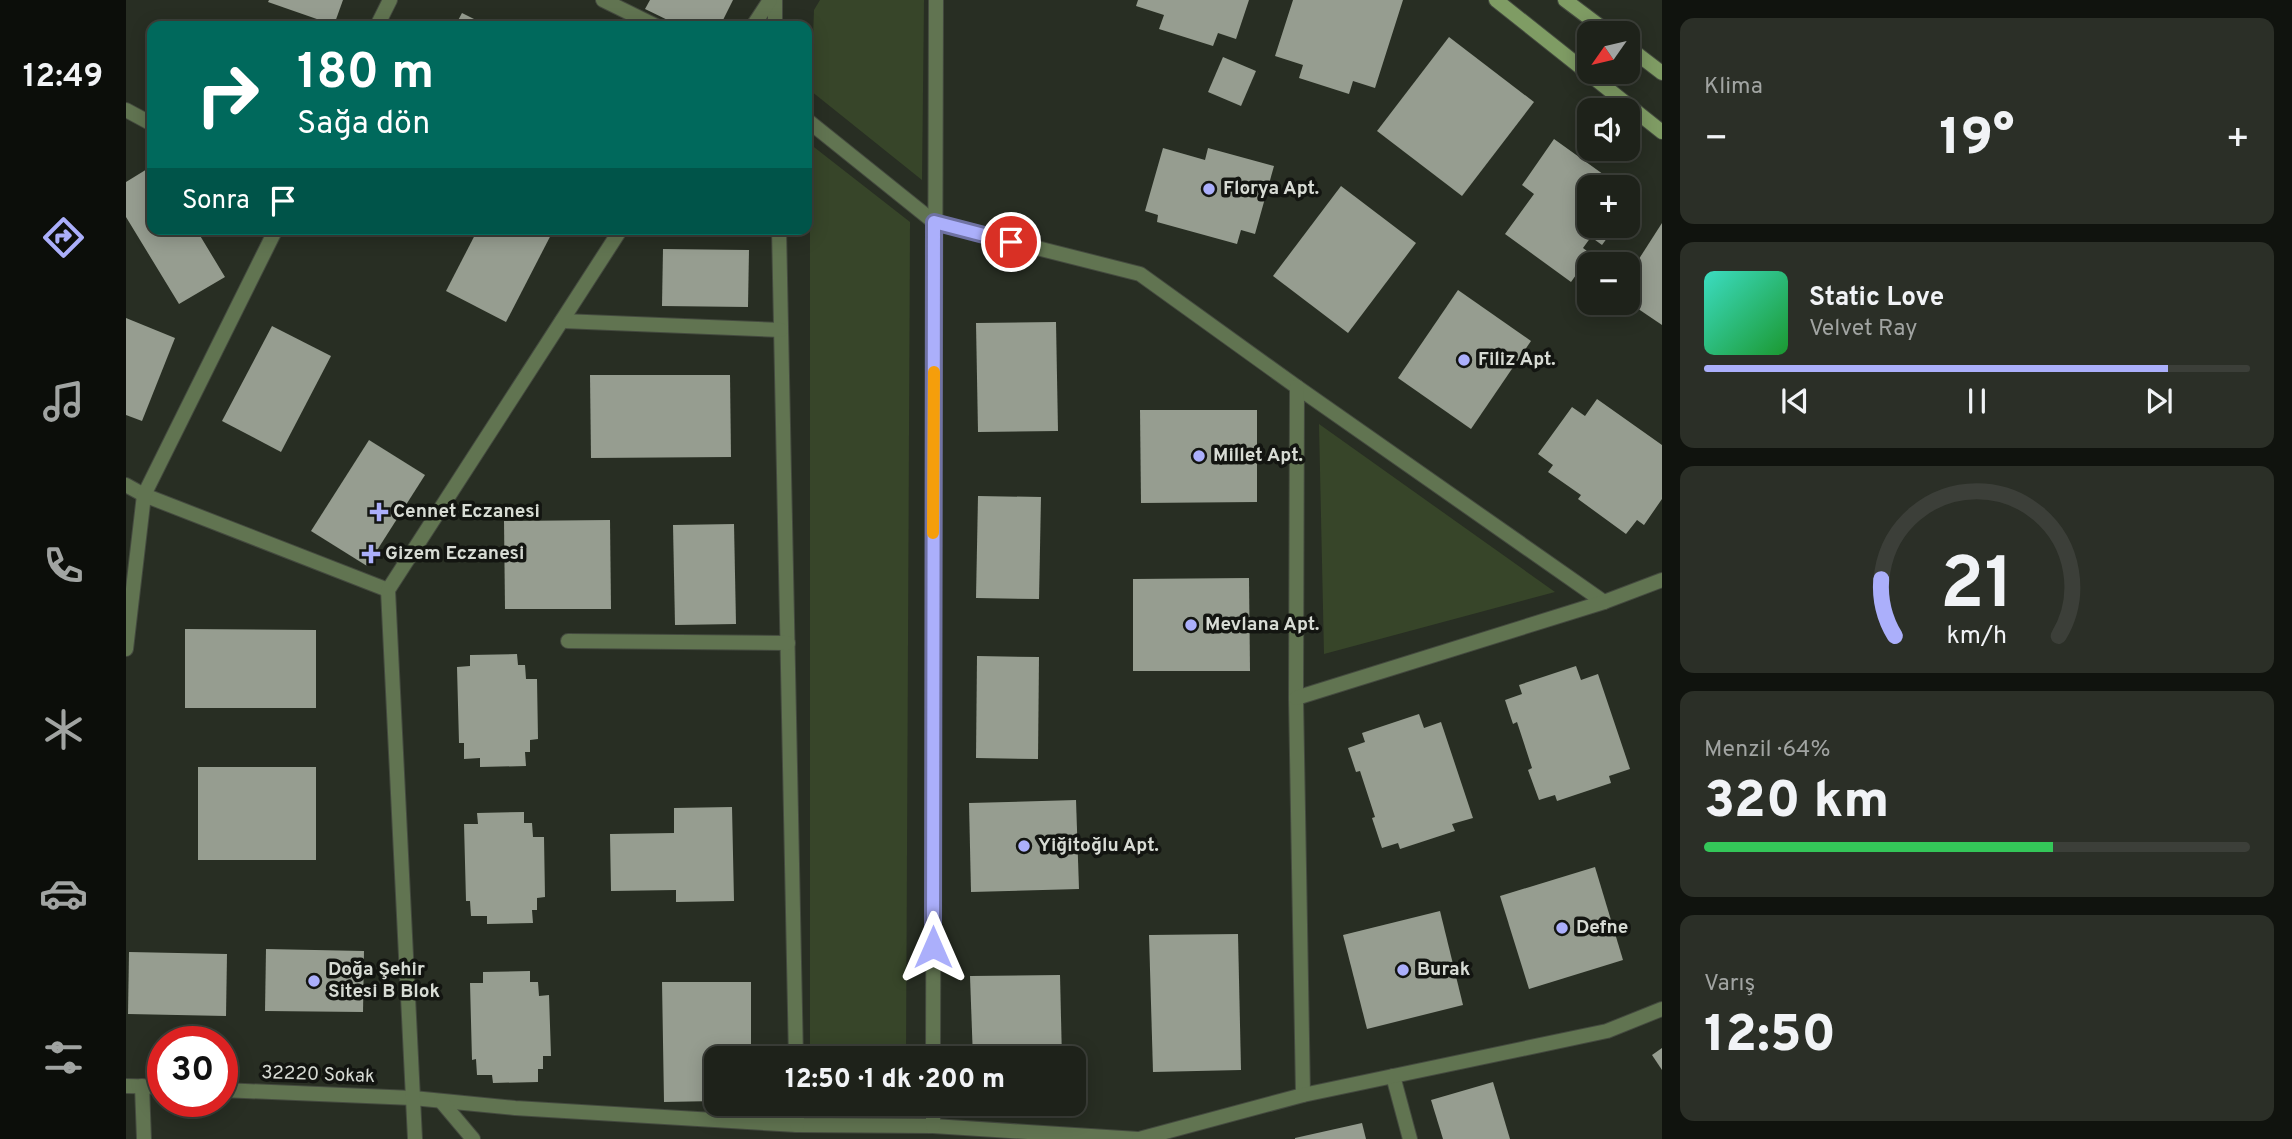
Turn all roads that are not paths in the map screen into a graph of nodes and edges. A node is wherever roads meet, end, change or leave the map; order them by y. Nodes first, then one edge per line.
1 (390, 0) edge
2 (603, 0) edge
3 (772, 0) edge
4 (936, 0) edge
5 (1496, 0) edge
6 (1564, 0) edge
7 (380, 21) edge
8 (646, 21) edge
9 (756, 21) edge
10 (774, 21) edge
11 (1593, 21) edge
12 (1640, 56) edge
13 (1662, 73) edge
14 (126, 110) edge
15 (147, 121) edge
16 (812, 124) edge
17 (1662, 132) edge
18 (934, 222) junction
19 (273, 235) edge
20 (617, 235) edge
21 (779, 235) edge
22 (562, 321) junction
23 (781, 330) junction
24 (1297, 387) junction
25 (126, 485) edge
26 (144, 495) junction
27 (1662, 580) edge
28 (388, 590) junction
29 (1604, 602) junction
30 (568, 641) dead end
31 (788, 642) junction
32 (126, 649) edge
33 (1296, 698) junction
34 (1662, 1009) edge
35 (796, 1046) edge
36 (933, 1046) edge
37 (1393, 1076) junction
38 (126, 1086) edge
39 (142, 1086) junction
40 (147, 1086) edge
41 (238, 1091) edge
42 (1303, 1095) junction
43 (413, 1098) junction
44 (441, 1101) junction
45 (797, 1116) edge
46 (933, 1116) edge
47 (797, 1125) junction
48 (933, 1126) junction
49 (886, 1132) edge
50 (144, 1139) edge
51 (415, 1139) edge
52 (473, 1139) edge
53 (1138, 1139) edge
54 (1409, 1139) edge

1 - 7 street
2 - 8 street
3 - 9 street
3 - 10 street
4 - 18 street
5 - 17 main road
6 - 11 main road
12 - 13 main road
14 - 15 street
16 - 18 street
18 - 24 street
18 - 36 street
19 - 26 street
20 - 22 street
21 - 23 street
22 - 23 street
22 - 28 street
23 - 31 street
24 - 29 street
24 - 33 street
25 - 26 street
26 - 28 street
26 - 32 street
27 - 29 street
28 - 43 street
29 - 33 street
30 - 31 street
31 - 35 street
33 - 42 street
34 - 37 street, 32220 Sokak
37 - 42 street, 32220 Sokak
37 - 54 street
38 - 39 street
39 - 40 street
39 - 50 street
41 - 43 street, 32220 Sokak
42 - 53 street, 32220 Sokak
43 - 44 street, 32220 Sokak
43 - 51 street
44 - 47 street, 32220 Sokak
44 - 52 street
45 - 47 street
46 - 48 street
47 - 49 street, 32220 Sokak
48 - 49 street, 32220 Sokak
48 - 53 street, 32220 Sokak

